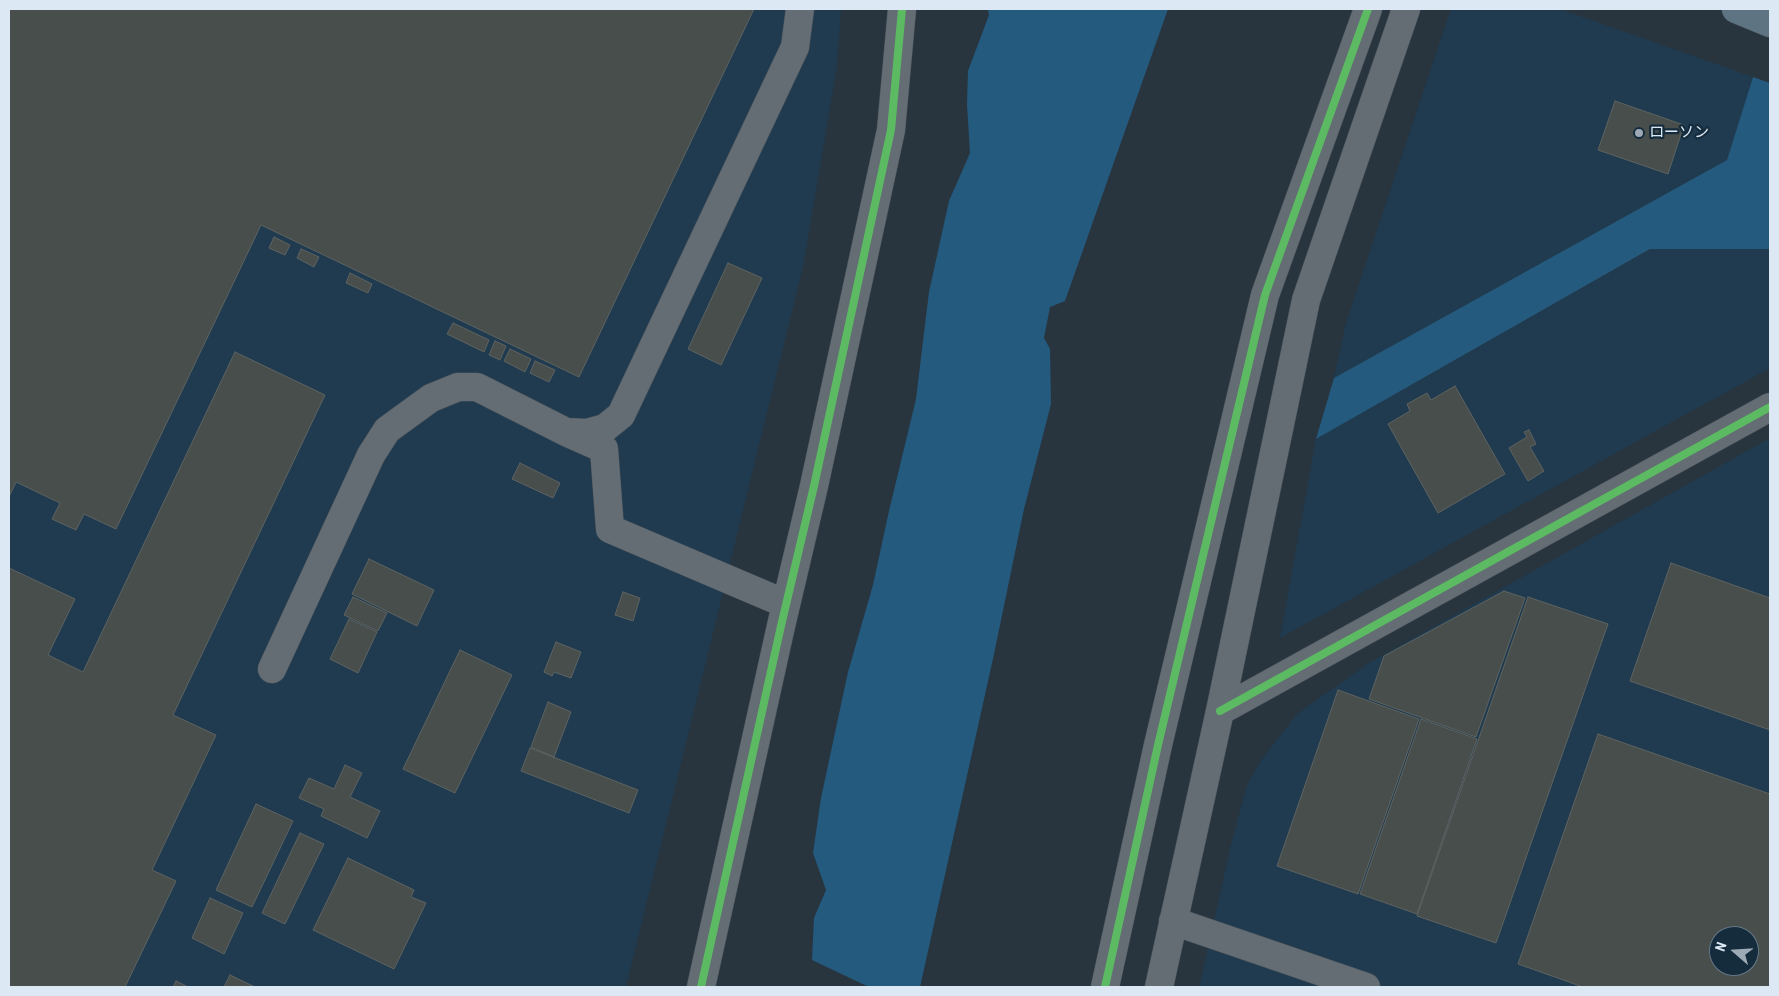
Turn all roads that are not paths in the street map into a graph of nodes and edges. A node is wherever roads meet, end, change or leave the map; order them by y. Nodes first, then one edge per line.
1 (800, 9) edge
2 (902, 9) edge
3 (1368, 9) edge
4 (1406, 9) edge
5 (1736, 9) edge
6 (1770, 22) edge
7 (1770, 407) edge
8 (566, 432) junction
9 (786, 604) junction
10 (272, 669) dead end
11 (1220, 710) junction
12 (1173, 921) junction
13 (701, 987) edge
14 (1105, 987) edge
15 (1159, 987) edge
16 (1366, 987) edge

1 - 8 street
2 - 9 street
3 - 14 street
4 - 11 street
5 - 6 highway
7 - 11 street
8 - 9 street
8 - 10 street
9 - 13 street
11 - 12 street
12 - 15 street
12 - 16 street

